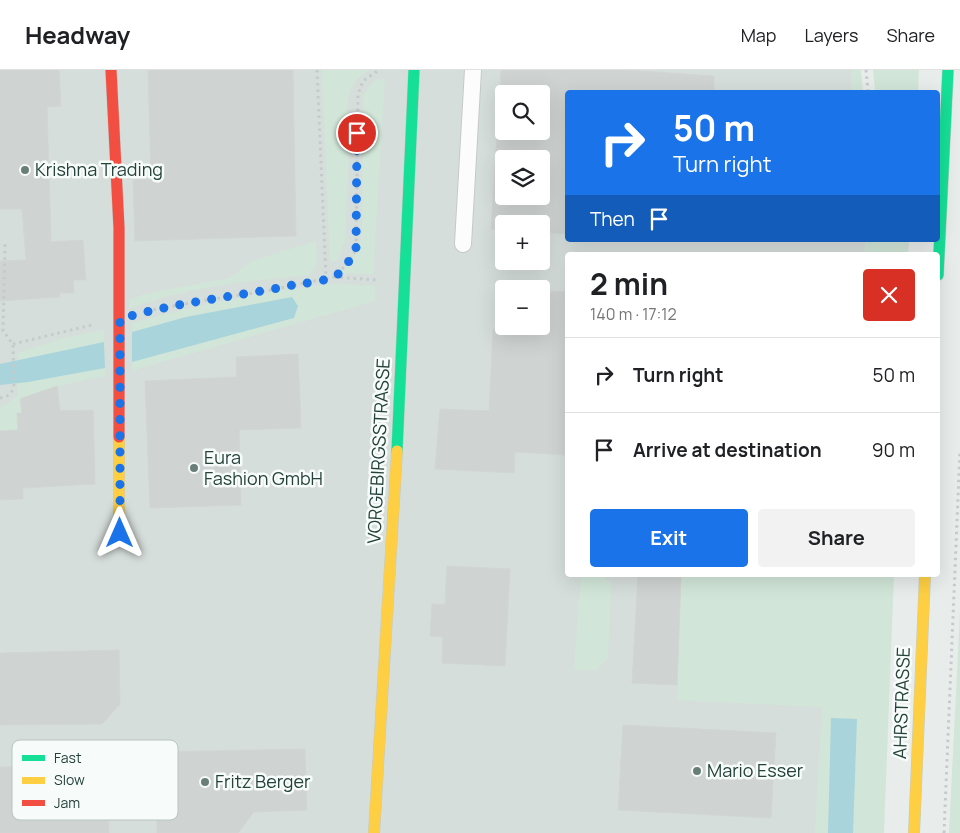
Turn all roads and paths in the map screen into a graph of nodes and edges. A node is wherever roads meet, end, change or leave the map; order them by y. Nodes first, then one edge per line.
1 (111, 70) edge
2 (317, 70) edge
3 (379, 70) edge
4 (414, 70) edge
5 (473, 70) edge
6 (866, 70) edge
7 (948, 70) edge
8 (868, 90) edge
9 (940, 234) edge
10 (5, 243) dead end
11 (463, 244) dead end
12 (334, 277) junction
13 (326, 278) junction
14 (383, 280) dead end
15 (120, 319) junction
16 (13, 344) junction
17 (0, 398) edge
18 (960, 450) edge
19 (120, 533) dead end
20 (925, 577) edge
21 (374, 833) edge
22 (914, 833) edge
23 (944, 833) edge

1 - 15 street
2 - 13 path
3 - 12 path
4 - 21 street, VORGEBIRGSSTRASSE
5 - 11 lane
6 - 8 path
7 - 9 street
10 - 16 path
12 - 13 path
12 - 14 path
13 - 15 path
15 - 16 path
15 - 19 street
16 - 17 path
18 - 23 path
20 - 22 street, AHRSTRASSE

